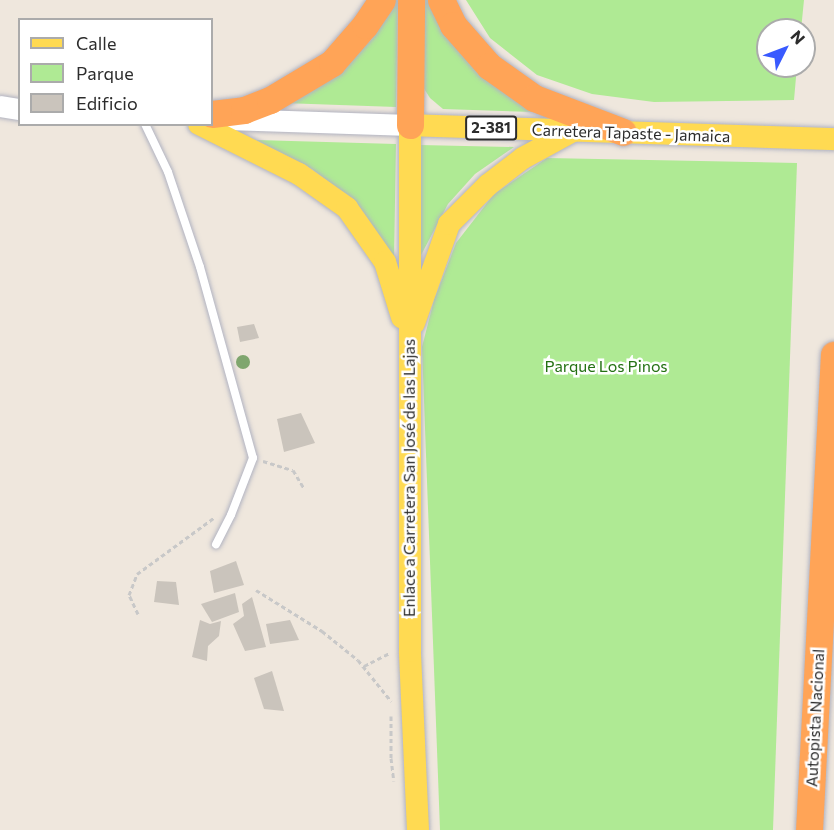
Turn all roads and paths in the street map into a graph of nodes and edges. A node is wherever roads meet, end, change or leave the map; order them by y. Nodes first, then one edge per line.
1 (382, 0) edge
2 (411, 0) edge
3 (441, 0) edge
4 (0, 106) edge
5 (18, 109) edge
6 (213, 116) edge
7 (213, 116) edge
8 (410, 125) junction
9 (146, 126) edge
10 (203, 126) edge
11 (573, 131) junction
12 (623, 132) junction
13 (834, 139) edge
14 (408, 338) junction
15 (834, 355) edge
16 (253, 458) junction
17 (304, 488) dead end
18 (236, 502) junction
19 (216, 544) dead end
20 (256, 590) dead end
21 (138, 614) dead end
22 (392, 652) dead end
23 (363, 666) junction
24 (391, 701) dead end
25 (418, 830) edge
26 (808, 830) edge

1 - 6 highway
2 - 8 highway
3 - 12 highway
4 - 5 main road
7 - 8 main road, Carretera Tapaste - Jamaica / 2-381
8 - 11 main road, Carretera Tapaste - Jamaica / 2-381
8 - 14 main road, Enlace a Carretera San José de las Lajas
9 - 16 lane
10 - 14 main road
11 - 12 main road, Carretera Tapaste - Jamaica / 2-381
11 - 14 main road
12 - 13 main road, Carretera Tapaste - Jamaica / 2-381
14 - 25 main road, Enlace a Carretera San José de las Lajas
15 - 26 highway, Autopista Nacional
16 - 17 path
16 - 18 lane
18 - 19 lane
18 - 21 path
20 - 23 path
22 - 23 path
23 - 24 path

